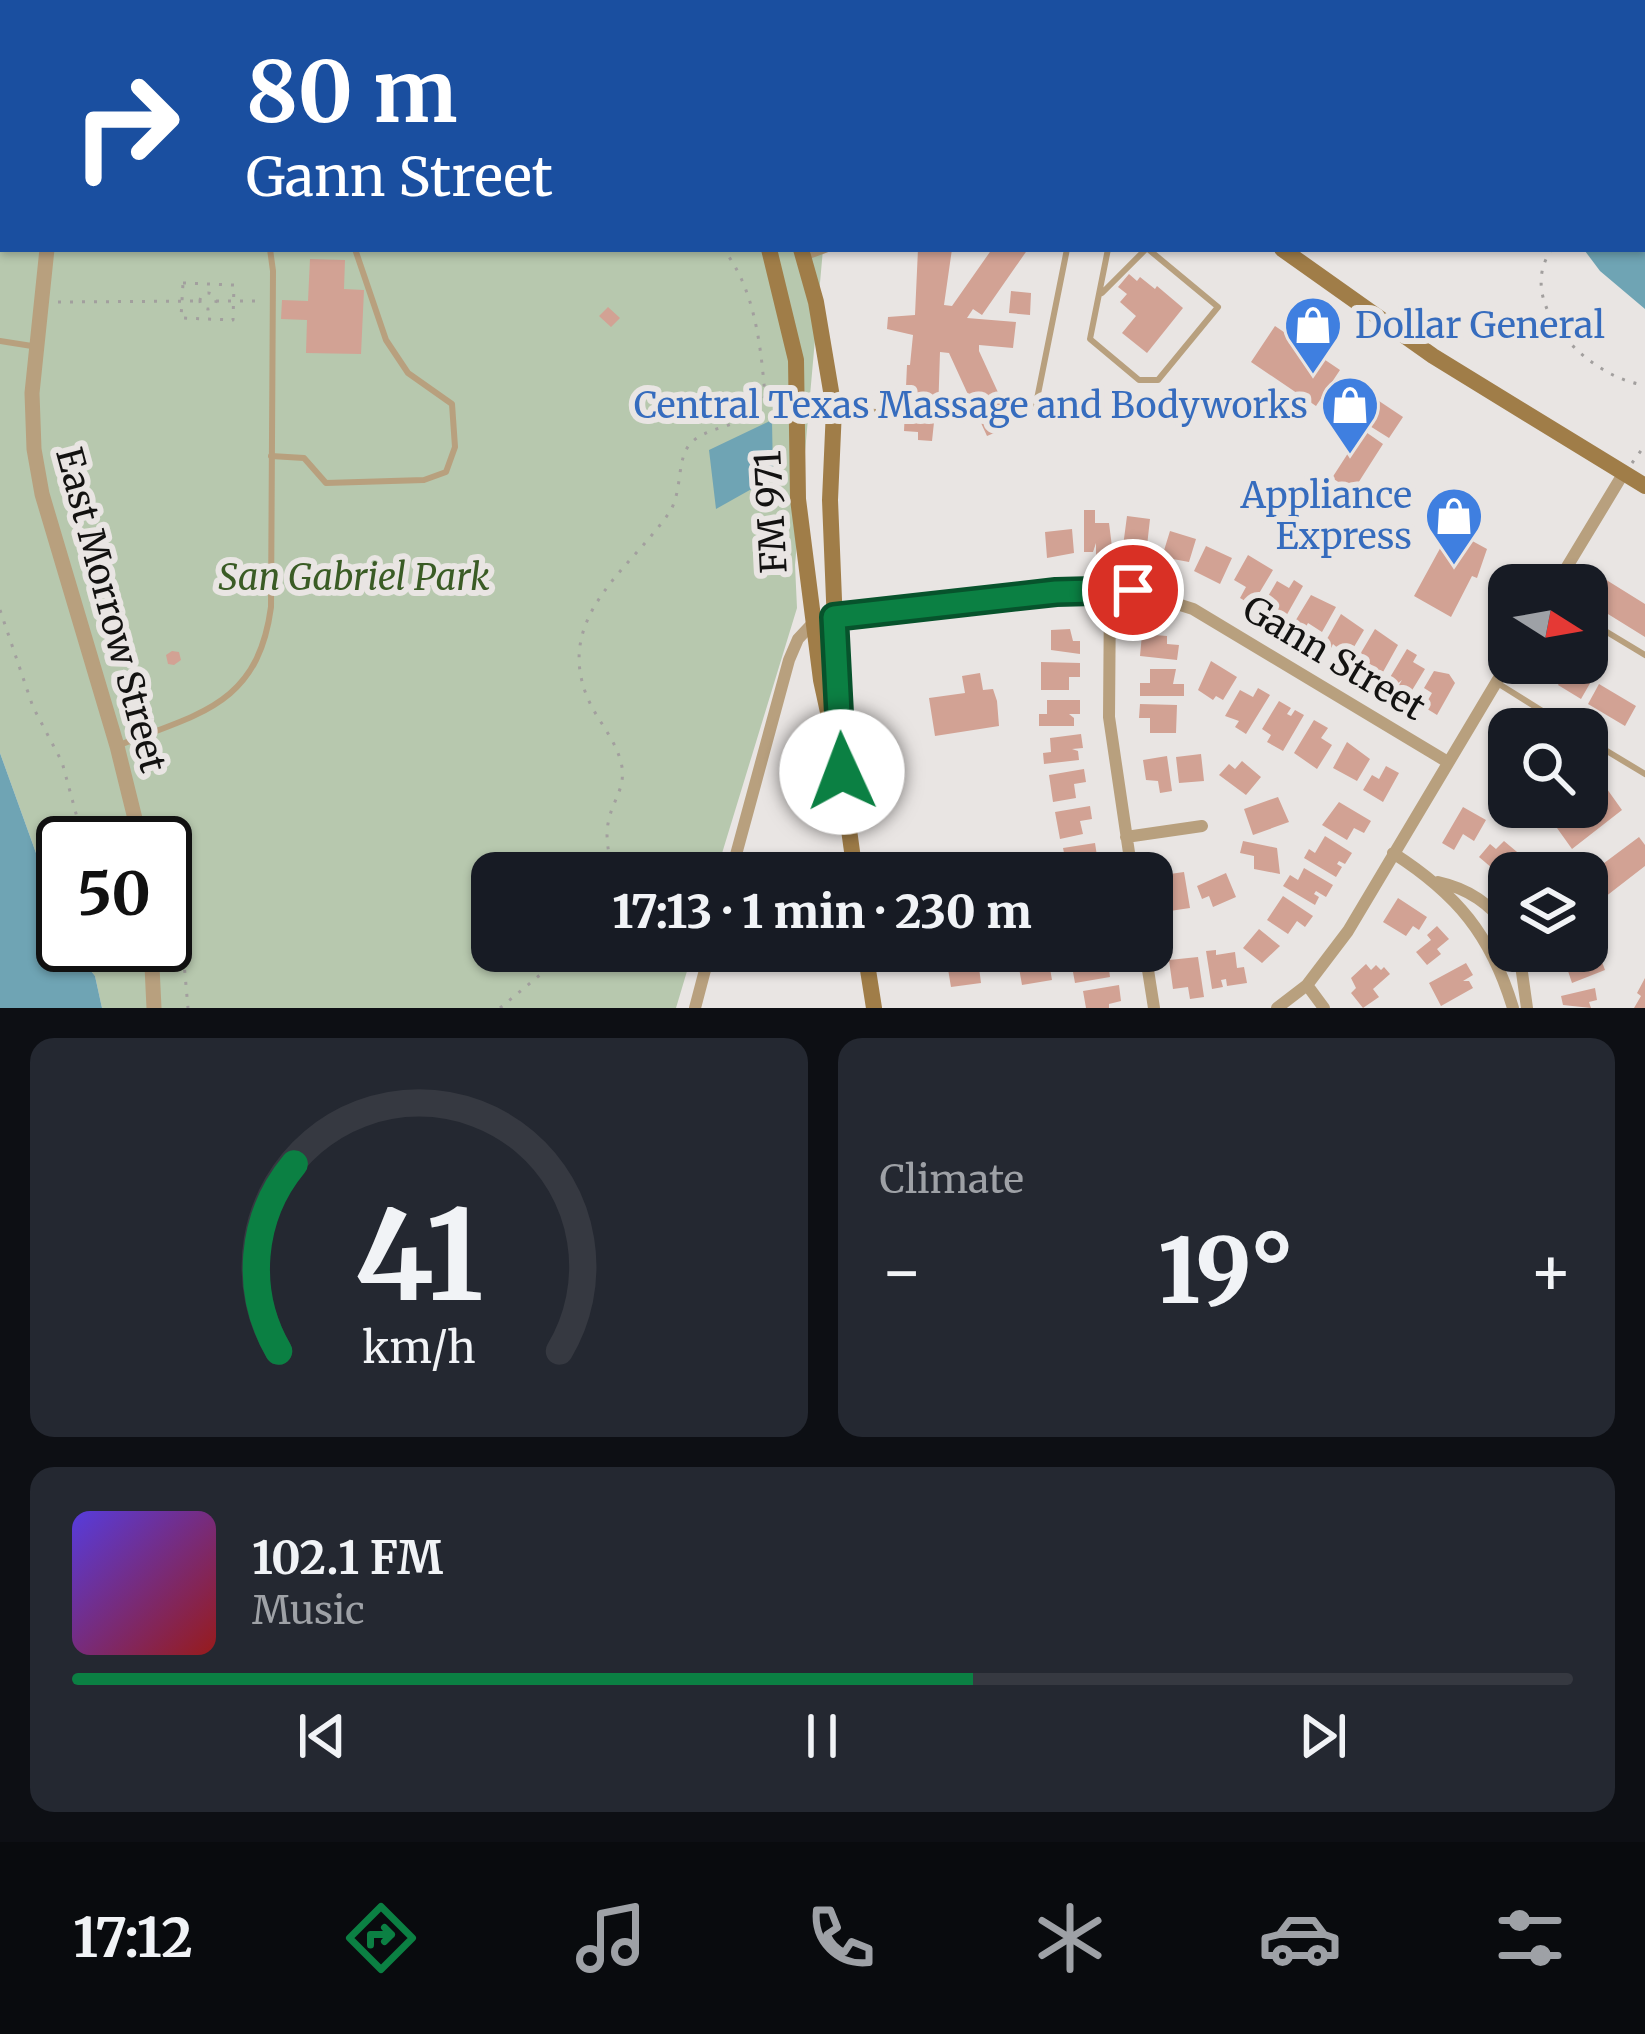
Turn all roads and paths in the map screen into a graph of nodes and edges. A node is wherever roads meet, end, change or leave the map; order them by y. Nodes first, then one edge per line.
1 (47, 252) edge
2 (270, 252) edge
3 (356, 252) edge
4 (725, 252) edge
5 (1065, 252) edge
6 (1107, 252) edge
7 (1144, 252) edge
8 (1151, 252) edge
9 (1286, 252) edge
10 (1550, 252) edge
11 (802, 254) edge
12 (771, 257) edge
13 (1098, 297) junction
14 (42, 301) junction
15 (182, 301) junction
16 (200, 301) junction
17 (216, 301) junction
18 (234, 301) junction
19 (272, 301) junction
20 (0, 341) edge
21 (38, 347) junction
22 (1645, 385) edge
23 (834, 409) junction
24 (1035, 409) dead end
25 (876, 412) dead end
26 (1645, 445) edge
27 (271, 456) junction
28 (1623, 474) junction
29 (1645, 486) edge
30 (1569, 564) edge
31 (1110, 590) junction
32 (0, 610) edge
33 (834, 617) junction
34 (813, 623) junction
35 (1608, 633) edge
36 (1645, 655) edge
37 (1495, 684) edge
38 (1499, 684) edge
39 (1537, 708) edge
40 (117, 746) junction
41 (1608, 752) edge
42 (1446, 761) junction
43 (842, 772) junction
44 (1645, 774) edge
45 (77, 816) edge
46 (134, 816) edge
47 (1202, 826) dead end
48 (1126, 837) junction
49 (607, 852) edge
50 (737, 852) edge
51 (852, 852) edge
52 (1128, 852) edge
53 (1394, 854) junction
54 (1438, 882) junction
55 (1488, 908) edge
56 (153, 972) edge
57 (185, 972) edge
58 (543, 972) edge
59 (704, 972) edge
60 (869, 972) edge
61 (1148, 972) edge
62 (1522, 972) edge
63 (1307, 985) junction
64 (154, 1008) edge
65 (188, 1008) edge
66 (500, 1008) edge
67 (695, 1008) edge
68 (874, 1008) edge
69 (1154, 1008) edge
70 (1277, 1008) edge
71 (1324, 1008) edge
72 (1513, 1008) edge
73 (1527, 1008) edge

1 - 14 street, East Morrow Street
2 - 19 lane
3 - 27 lane
4 - 49 path
5 - 24 lane
6 - 13 lane
7 - 13 lane
8 - 13 lane
9 - 28 main road
10 - 22 path
11 - 12 main road
11 - 23 main road, FM 971 / FM 971
12 - 34 main road, FM 971 / FM 971
14 - 15 path
14 - 21 street, East Morrow Street
15 - 16 path
15 - 18 path
15 - 18 path
16 - 17 path
16 - 17 path
17 - 18 path
18 - 19 path
19 - 27 lane
20 - 21 lane
21 - 40 street, East Morrow Street
23 - 25 lane
23 - 33 main road, FM 971 / FM 971
26 - 28 path
27 - 40 lane
28 - 29 main road
28 - 30 street
31 - 33 street, Gann Street
31 - 42 street, Gann Street
31 - 48 street
32 - 45 path
33 - 34 street, Gann Street
33 - 43 main road, FM 971 / FM 971
34 - 43 main road, FM 971 / FM 971
34 - 50 street
35 - 36 lane
37 - 42 street
38 - 39 lane
40 - 46 street, East Morrow Street
41 - 44 lane
42 - 53 street
43 - 51 main road, FM 971 / FM 971
47 - 48 street
48 - 52 street
53 - 54 street
53 - 63 street
54 - 55 street
54 - 72 street
56 - 64 street
57 - 65 path
58 - 66 path
59 - 67 street
60 - 68 main road
61 - 69 street
62 - 73 street
63 - 70 street
63 - 71 street

